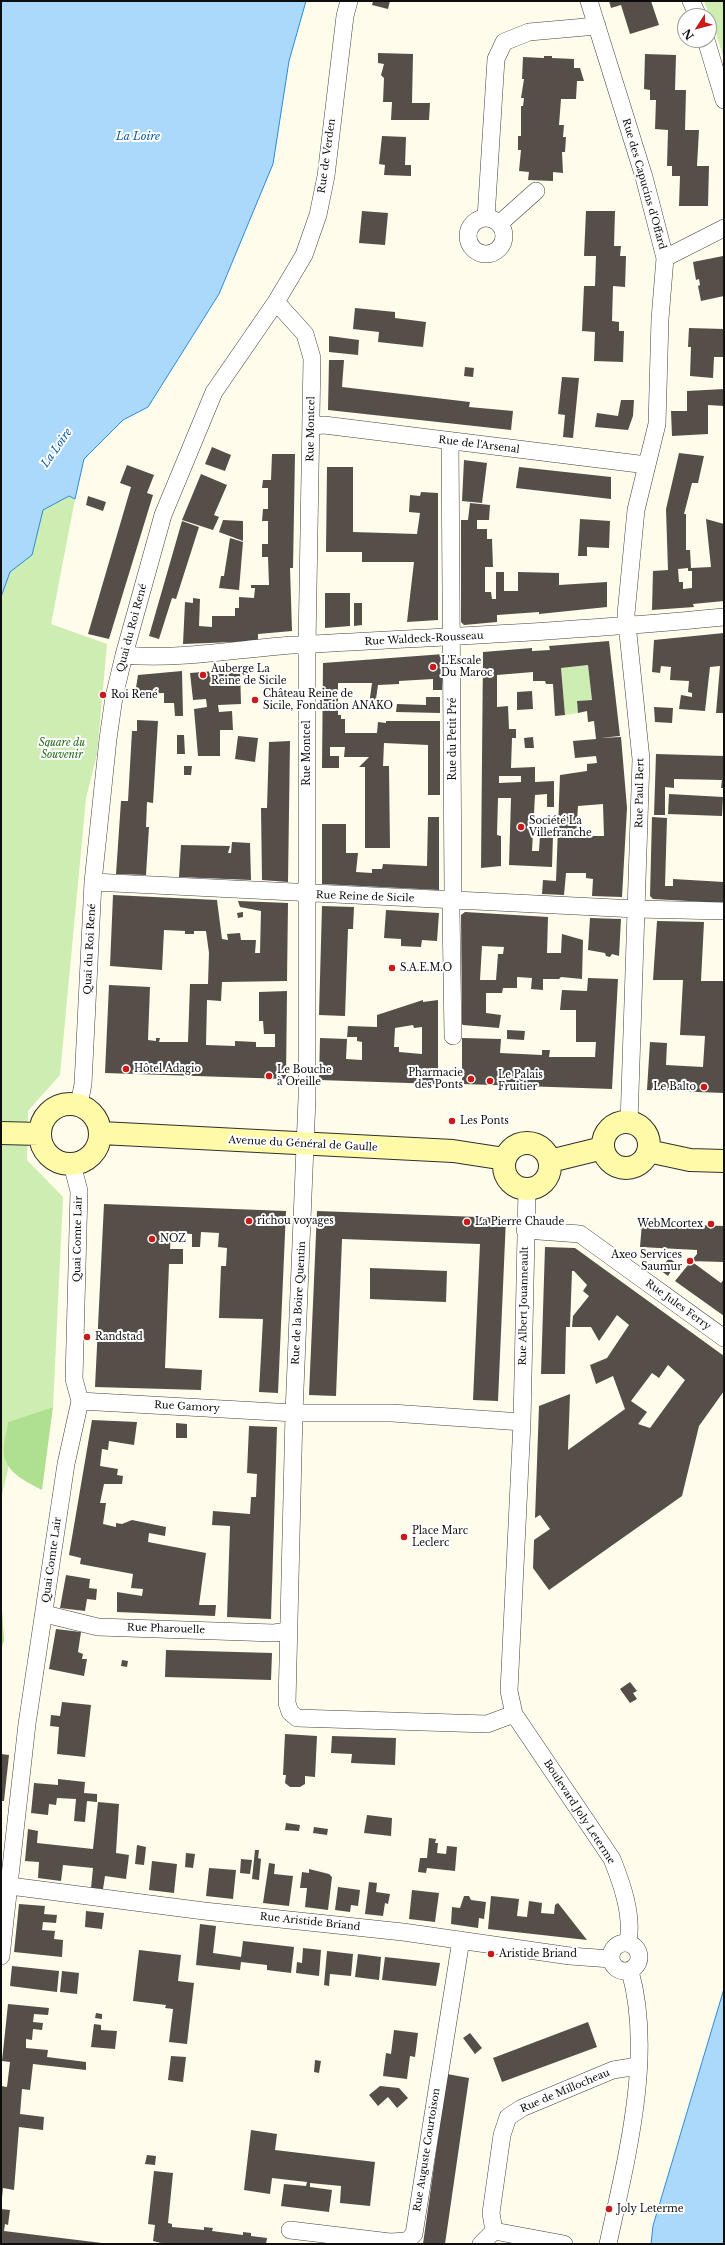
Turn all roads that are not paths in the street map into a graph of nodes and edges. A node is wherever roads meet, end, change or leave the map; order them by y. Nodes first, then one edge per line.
1 (349, 1) edge
2 (589, 1) edge
3 (596, 26) junction
4 (708, 48) edge
5 (724, 100) edge
6 (536, 191) dead end
7 (724, 228) edge
8 (664, 258) junction
9 (276, 302) junction
10 (312, 426) junction
11 (450, 441) junction
12 (647, 465) junction
13 (724, 617) edge
14 (627, 627) junction
15 (453, 637) junction
16 (307, 646) junction
17 (124, 655) junction
18 (93, 882) junction
19 (307, 894) junction
20 (452, 900) junction
21 (636, 909) junction
22 (724, 911) edge
23 (453, 1036) dead end
24 (79, 1105) junction
25 (629, 1123) junction
26 (1, 1133) edge
27 (101, 1133) junction
28 (40, 1134) junction
29 (306, 1145) junction
30 (603, 1148) junction
31 (648, 1151) junction
32 (505, 1159) junction
33 (550, 1161) junction
34 (724, 1162) edge
35 (72, 1164) junction
36 (527, 1189) junction
37 (525, 1230) junction
38 (724, 1338) edge
39 (80, 1401) junction
40 (294, 1413) junction
41 (522, 1422) junction
42 (45, 1614) junction
43 (288, 1631) junction
44 (514, 1714) junction
45 (10, 1886) junction
46 (461, 1940) junction
47 (628, 1942) junction
48 (1, 1956) edge
49 (610, 1959) junction
50 (630, 1971) junction
51 (638, 2066) junction
52 (290, 2230) dead end
53 (494, 2231) junction
54 (481, 2244) edge
55 (564, 2244) edge
56 (608, 2244) edge

1 - 9 street, Rue de Verden
2 - 3 street, Rue des Capucins d'Offard
3 - 6 street
3 - 8 street, Rue des Capucins d'Offard
4 - 5 street
7 - 8 street
8 - 12 street, Rue des Capucins d'Offard
9 - 10 street, Rue Montcel
9 - 17 street, Quai du Roi René
10 - 11 street, Rue de l'Arsenal
10 - 16 street, Rue Montcel
11 - 12 street, Rue de l'Arsenal
11 - 15 street, Rue du Petit Pré
12 - 14 street, Rue Paul Bert
13 - 14 street, Rue Waldeck-Rousseau
14 - 15 street, Rue Waldeck-Rousseau
14 - 21 street, Rue Paul Bert
15 - 16 street, Rue Waldeck-Rousseau
15 - 20 street, Rue du Petit Pré
16 - 17 street, Rue Waldeck-Rousseau
16 - 19 street, Rue Montcel
17 - 18 street, Quai du Roi René
18 - 19 street, Rue Reine de Sicile
18 - 24 street, Quai du Roi René
19 - 20 street, Rue Reine de Sicile
19 - 29 street, Rue Montcel
20 - 21 street, Rue Reine de Sicile
20 - 23 street, Rue du Petit Pré
21 - 22 street, Rue Reine de Sicile
21 - 25 street, Rue Paul Bert
24 - 27 main road
24 - 28 main road
25 - 30 main road
25 - 31 main road
26 - 28 main road
27 - 29 main road, Avenue du Général de Gaulle
27 - 35 main road
28 - 35 main road
29 - 32 main road, Avenue du Général de Gaulle
29 - 40 street, Rue de la Boire Quentin
30 - 31 main road
30 - 33 main road
31 - 34 main road
32 - 33 main road
32 - 36 main road
33 - 36 main road
35 - 39 street, Quai Comte Lair
36 - 37 street, Rue Albert Jouanneault
37 - 38 street, Rue Jules Ferry
37 - 41 street, Rue Albert Jouanneault
39 - 40 street, Rue Gamory
39 - 42 street, Quai Comte Lair
40 - 41 street
40 - 43 street
41 - 44 street
42 - 43 street, Rue Pharouelle
42 - 45 street, Quai Comte Lair
43 - 44 street
44 - 47 street, Boulevard Joly Leterme
45 - 46 street, Rue Aristide Briand
45 - 48 street, Quai Comte Lair
46 - 49 street, Rue Aristide Briand
46 - 52 street, Rue Auguste Courtoison
47 - 49 street
47 - 50 street
49 - 50 street
50 - 51 street
51 - 53 street, Rue de Millocheau
51 - 56 street
53 - 54 street
53 - 55 street

